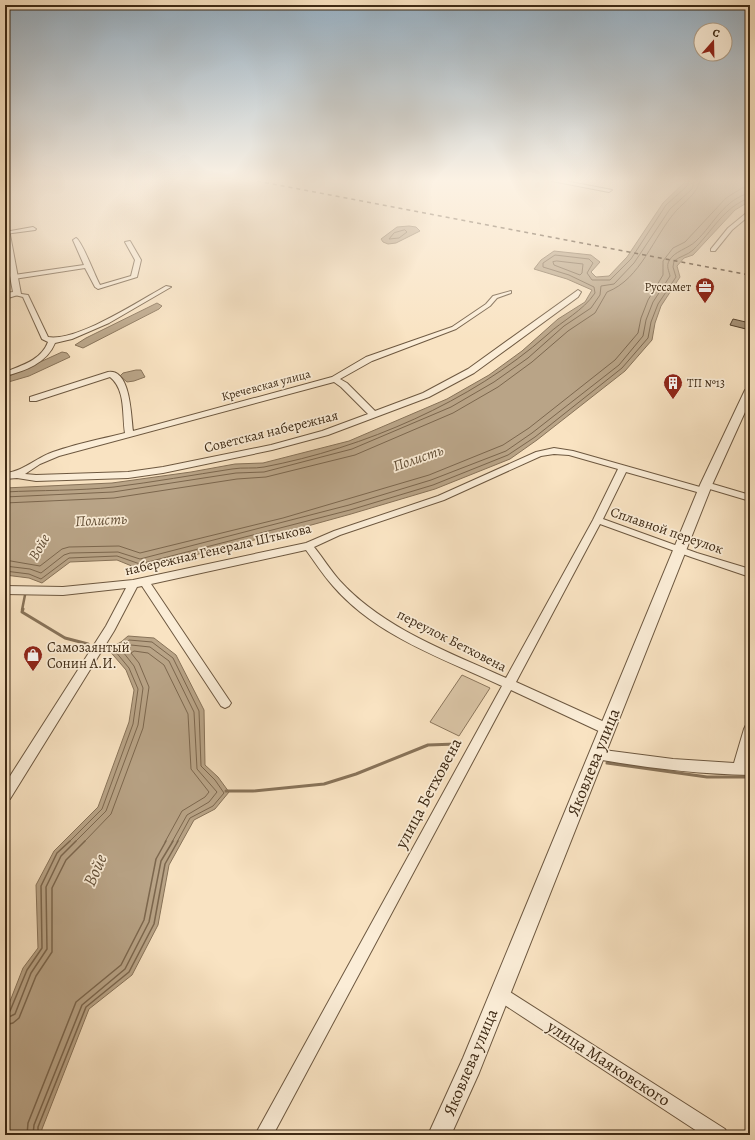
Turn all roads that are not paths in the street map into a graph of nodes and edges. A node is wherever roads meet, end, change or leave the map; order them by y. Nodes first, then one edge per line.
1 (6, 234) edge
2 (726, 234) edge
3 (76, 240) dead end
4 (128, 242) dead end
5 (712, 250) dead end
6 (87, 266) junction
7 (14, 278) junction
8 (168, 287) dead end
9 (509, 292) dead end
10 (578, 292) dead end
11 (17, 294) junction
12 (5, 296) edge
13 (52, 341) junction
14 (5, 374) edge
15 (335, 379) junction
16 (750, 390) edge
17 (33, 400) dead end
18 (374, 415) junction
19 (129, 434) junction
20 (623, 468) junction
21 (16, 475) junction
22 (5, 476) edge
23 (705, 488) junction
24 (750, 498) edge
25 (598, 520) junction
26 (308, 546) junction
27 (681, 550) junction
28 (750, 573) edge
29 (145, 582) junction
30 (133, 584) junction
31 (5, 590) edge
32 (507, 685) junction
33 (225, 703) dead end
34 (607, 729) junction
35 (750, 729) edge
36 (596, 754) junction
37 (744, 769) edge
38 (5, 795) edge
39 (499, 993) junction
40 (264, 1135) edge
41 (439, 1135) edge
42 (719, 1135) edge

1 - 7 street
2 - 5 street
3 - 6 street
4 - 6 street
6 - 7 street
7 - 11 street
8 - 13 street
9 - 15 street, Кречевская улица
10 - 18 street, Советская набережная
11 - 12 street
11 - 13 street
13 - 14 street
15 - 18 street
15 - 19 street, Кречевская улица
16 - 23 street, Яковлева улица
17 - 19 street
18 - 21 street, Советская набережная
19 - 21 street, Кречевская улица
20 - 23 street, набережная Генерала Штыкова
20 - 25 street, улица Бетховена
20 - 26 street, набережная Генерала Штыкова
21 - 22 street, Советская набережная
23 - 24 street, набережная Генерала Штыкова
23 - 27 street, Яковлева улица
25 - 27 street, Сплавной переулок
25 - 32 street, улица Бетховена
26 - 29 street, набережная Генерала Штыкова
26 - 32 street, переулок Бетховена
27 - 28 street, Сплавной переулок
27 - 34 street, Яковлева улица
29 - 30 street, набережная Генерала Штыкова
29 - 33 street
30 - 31 street, набережная Генерала Штыкова
30 - 38 street
32 - 34 street, переулок Бетховена
32 - 40 street, улица Бетховена
34 - 36 street, Яковлева улица
35 - 37 street
36 - 37 street
36 - 39 street, Яковлева улица
39 - 41 street, Яковлева улица
39 - 42 street, улица Маяковского

